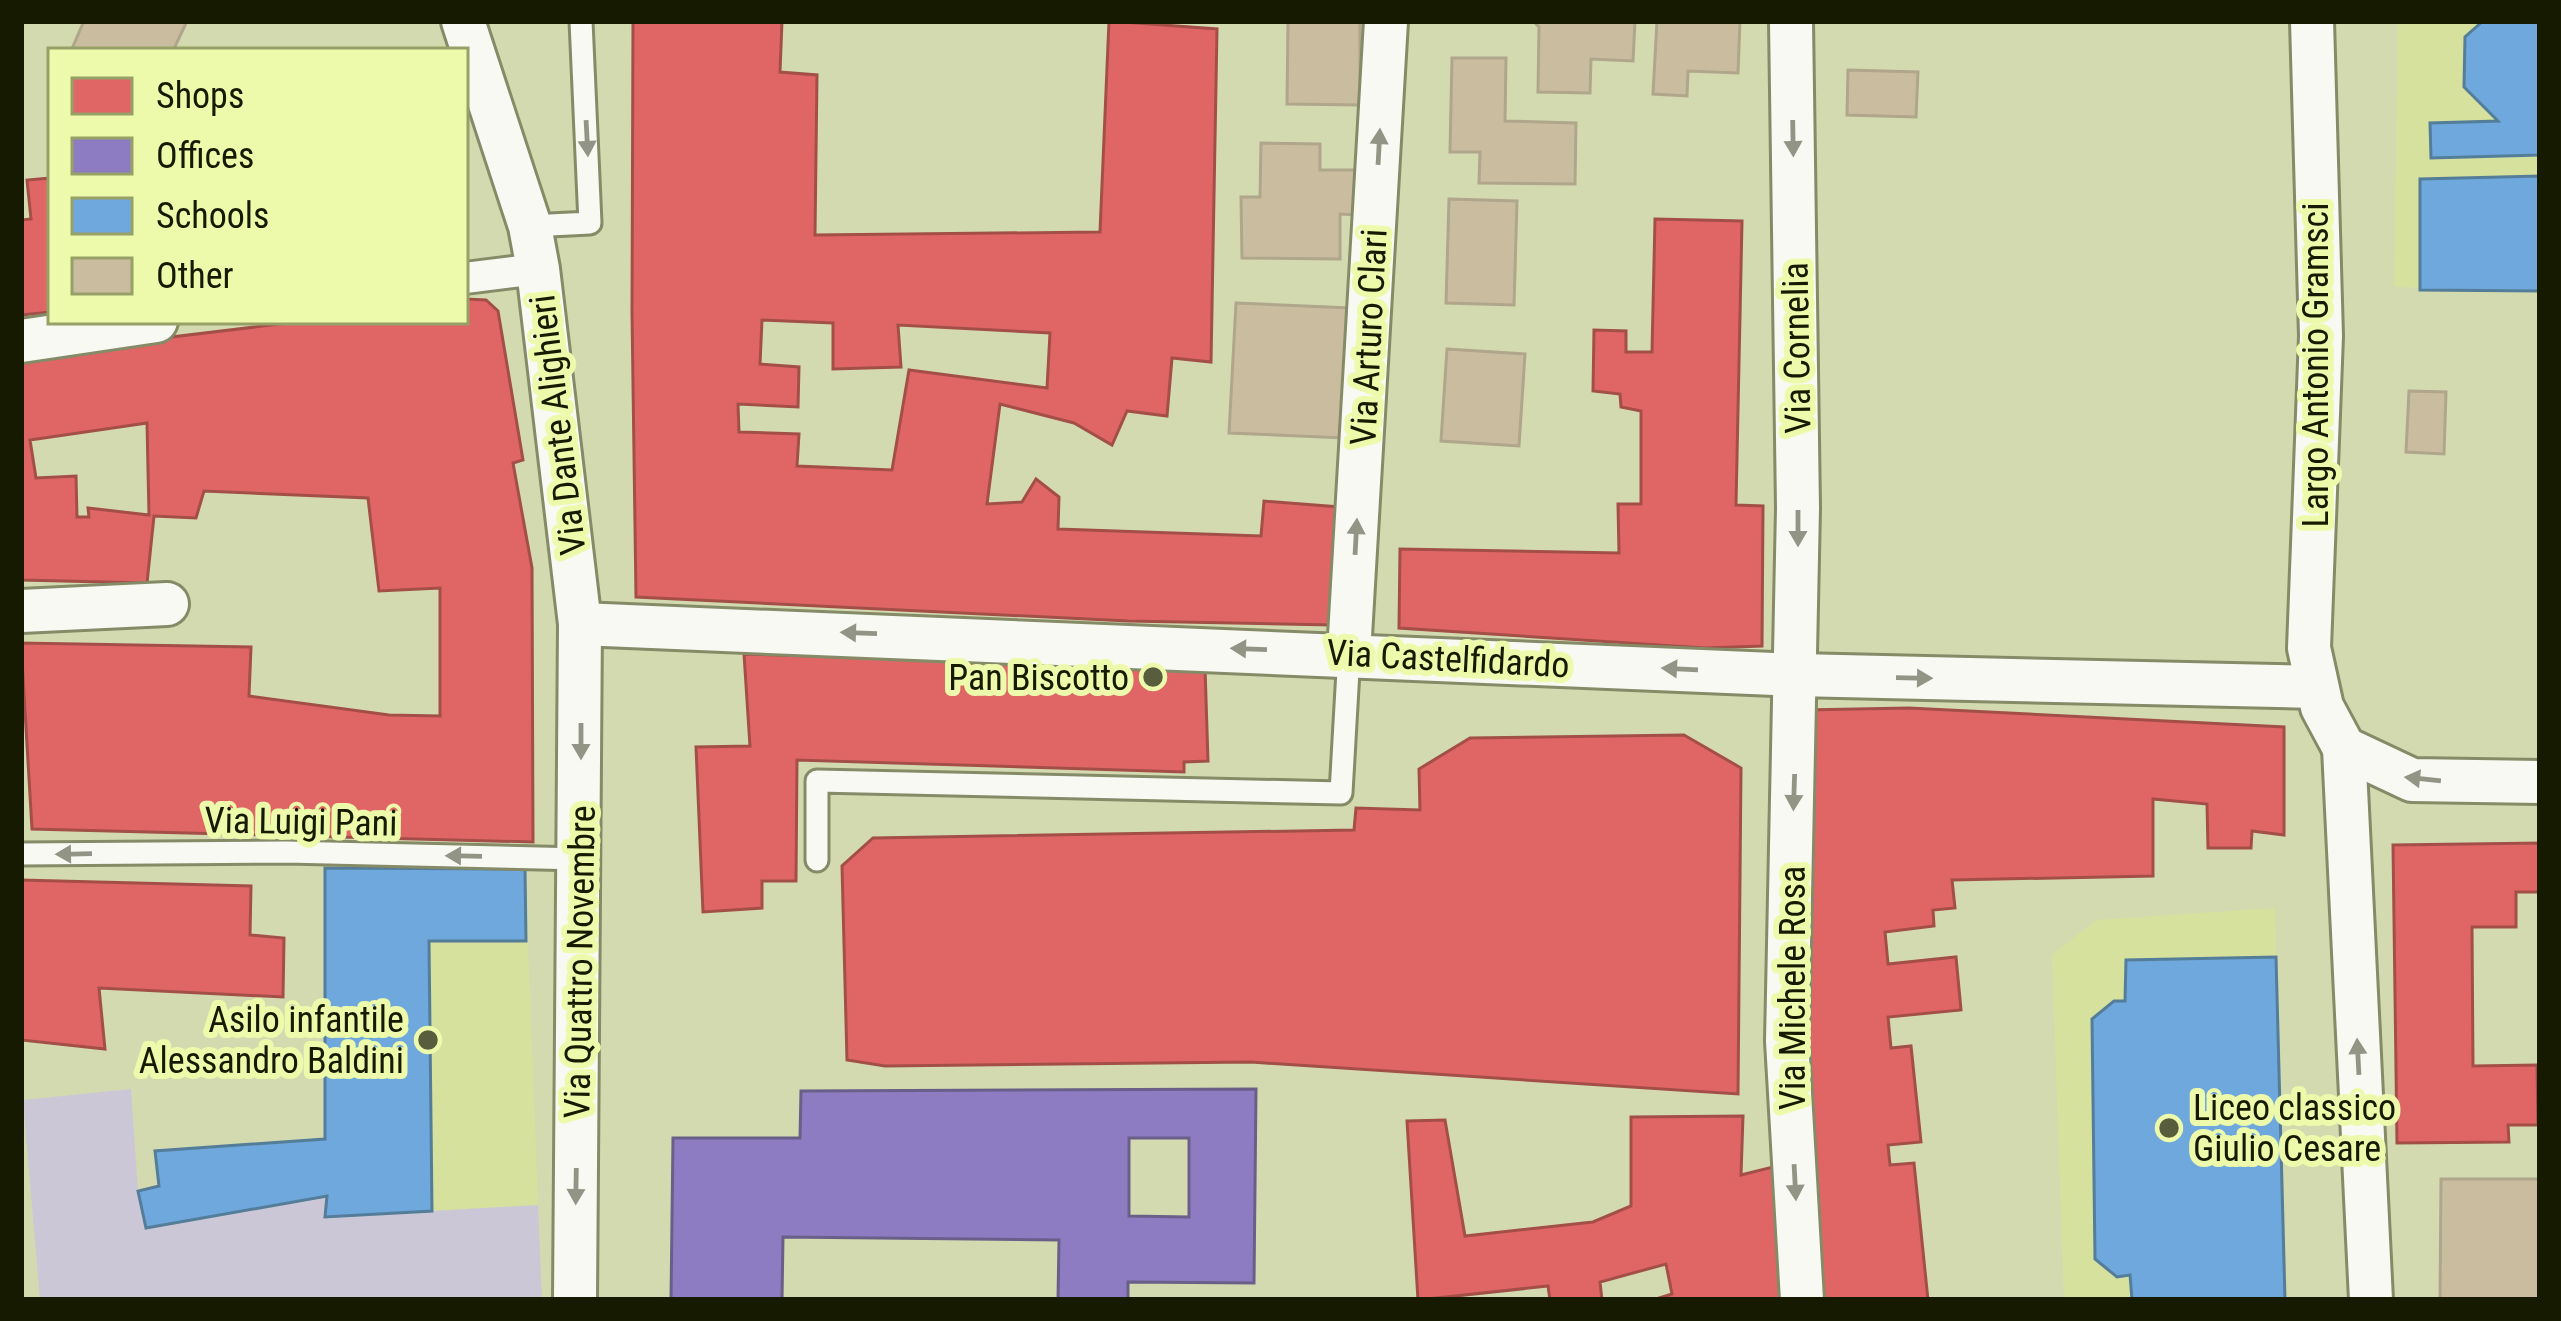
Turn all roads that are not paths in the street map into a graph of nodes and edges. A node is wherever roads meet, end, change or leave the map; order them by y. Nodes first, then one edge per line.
1 (463, 21) edge
2 (581, 21) edge
3 (1386, 21) edge
4 (1791, 21) edge
5 (2312, 21) edge
6 (530, 226) junction
7 (538, 268) junction
8 (468, 278) edge
9 (136, 324) edge
10 (21, 341) edge
11 (167, 604) dead end
12 (21, 611) edge
13 (580, 624) junction
14 (1349, 653) junction
15 (1797, 675) junction
16 (2319, 697) junction
17 (2344, 748) junction
18 (2540, 782) edge
19 (21, 854) edge
20 (581, 860) junction
21 (817, 860) dead end
22 (575, 1300) edge
23 (1802, 1300) edge
24 (2372, 1300) edge

1 - 6 street, Via Dante Alighieri
2 -> 6 lane
14 -> 3 street, Via Arturo Clari
4 -> 15 street, Via Cornelia
5 - 16 street, Largo Antonio Gramsci
6 - 7 street, Via Dante Alighieri
7 - 8 street
7 - 13 street, Via Dante Alighieri
9 - 10 street
11 - 12 street
14 -> 13 street, Via Castelfidardo
13 -> 20 street, Via Quattro Novembre
15 -> 14 street, Via Castelfidardo
14 - 21 lane
15 -> 16 street, Via Castelfidardo
15 -> 23 street, Via Michele Rosa
16 - 17 street
18 -> 17 street
24 -> 17 street
20 -> 19 lane, Via Luigi Pani
20 -> 22 street, Via Quattro Novembre

